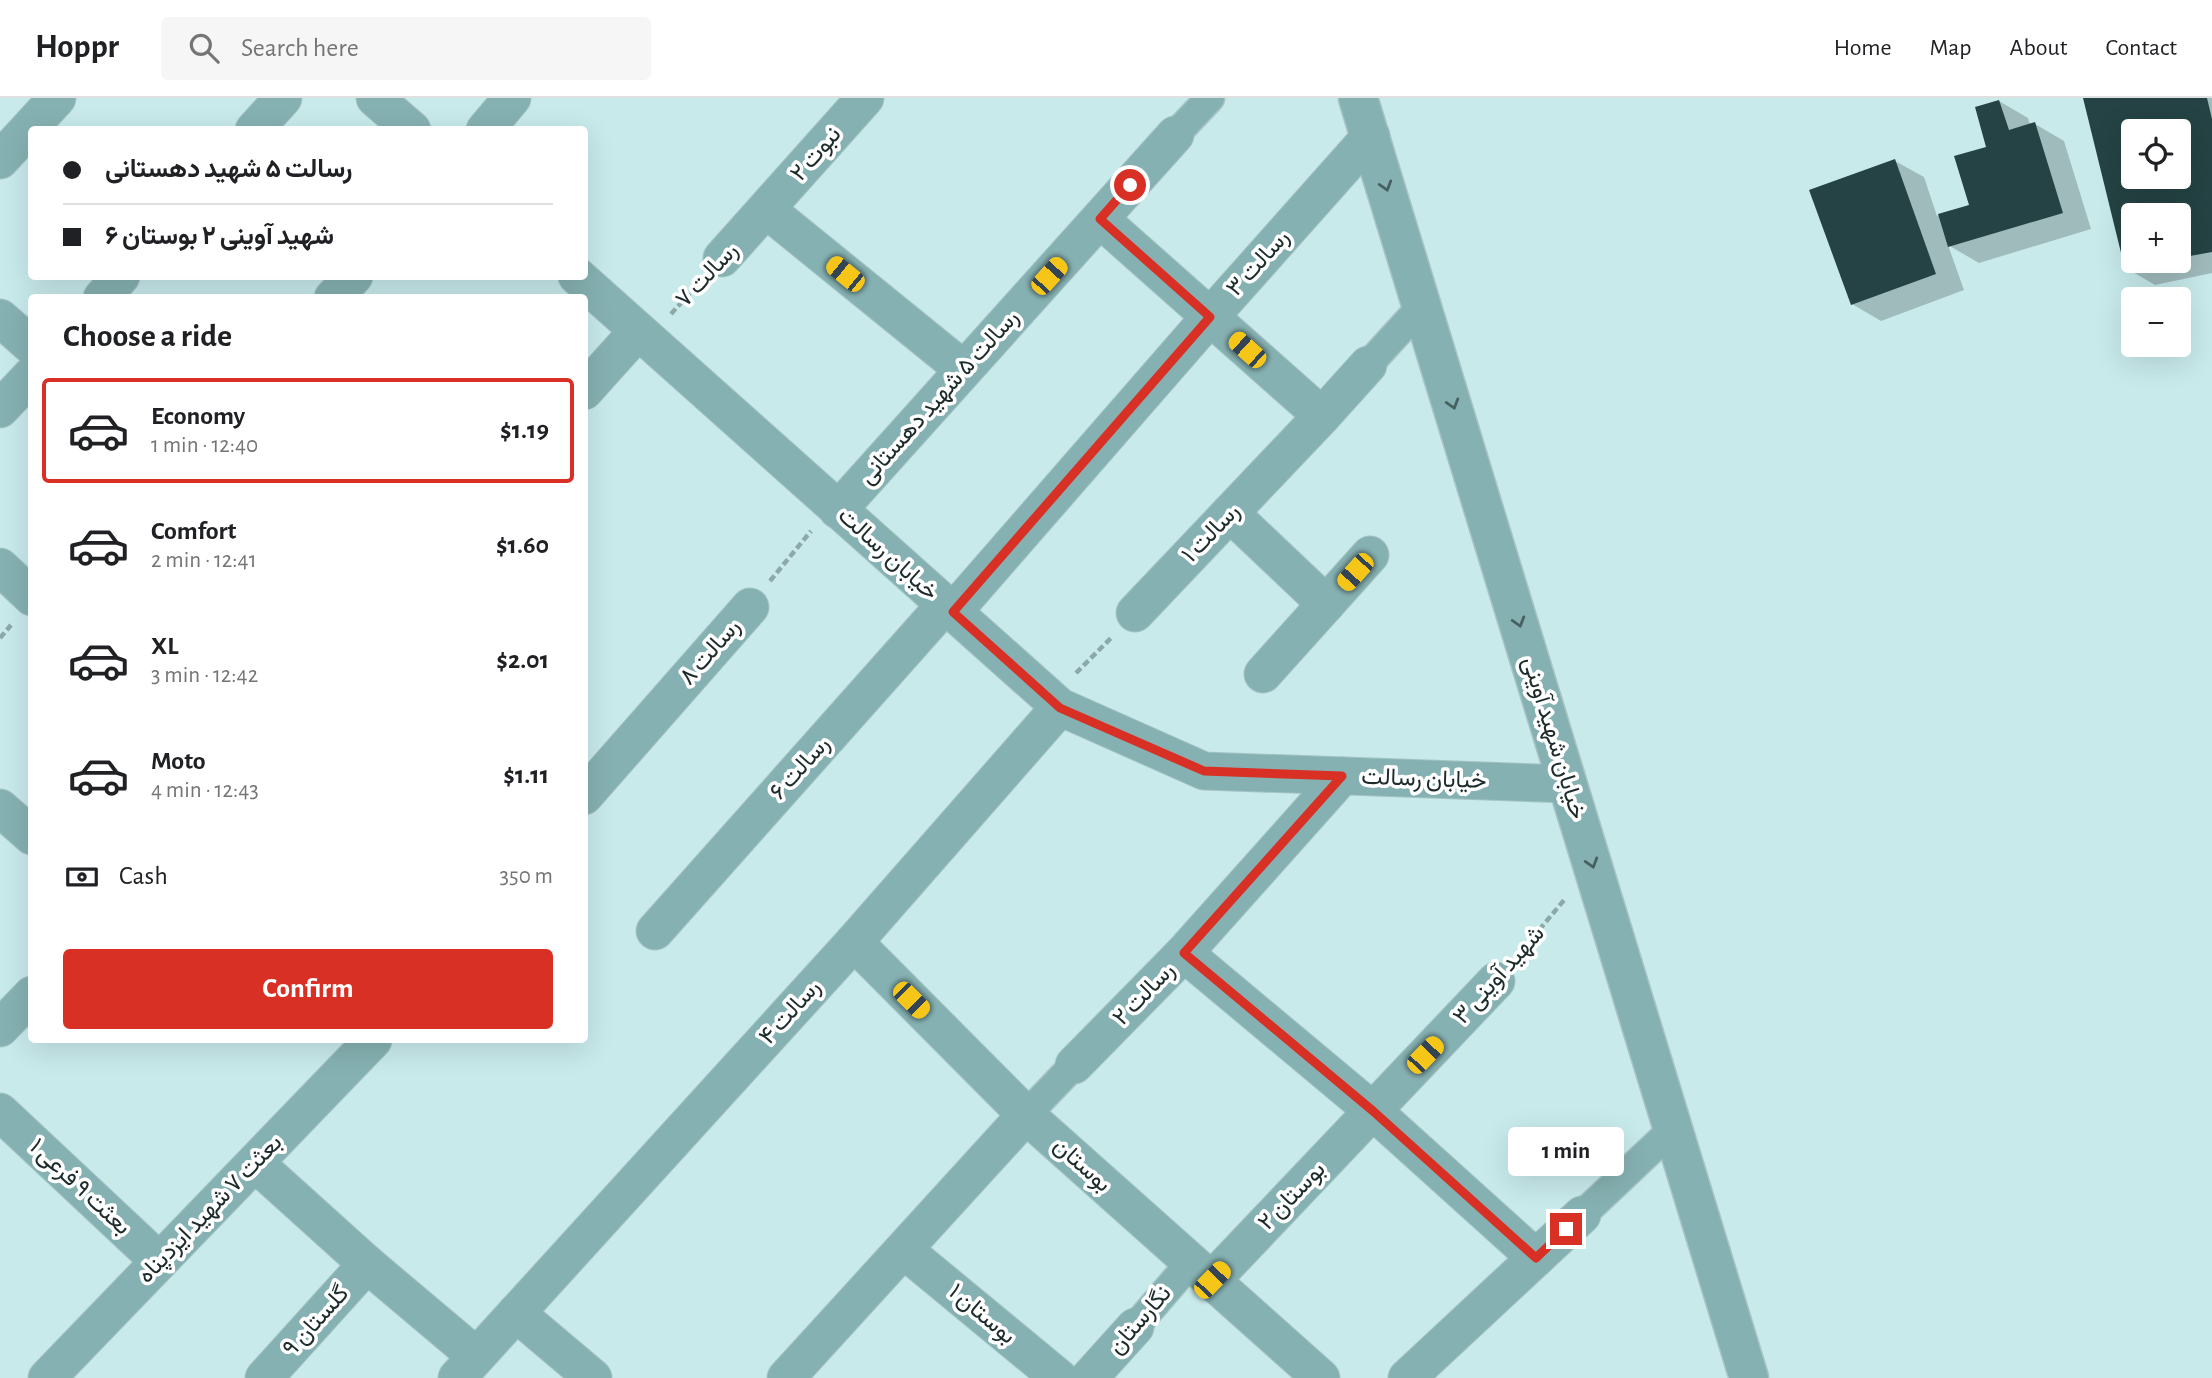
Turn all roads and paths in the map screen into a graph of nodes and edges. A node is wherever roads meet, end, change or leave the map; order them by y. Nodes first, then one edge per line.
1 (58, 98) edge
2 (283, 98) edge
3 (375, 98) edge
4 (512, 98) edge
5 (865, 98) edge
6 (1210, 98) edge
7 (1358, 98) edge
8 (32, 126) edge
9 (258, 126) edge
10 (407, 126) edge
11 (488, 126) edge
12 (28, 130) edge
13 (1175, 135) joint
14 (1371, 136) junction
15 (0, 160) edge
16 (767, 210) junction
17 (1100, 219) junction
18 (722, 258) joint
19 (118, 280) edge
20 (350, 280) edge
21 (581, 280) edge
22 (105, 294) edge
23 (337, 294) edge
24 (1423, 305) junction
25 (1210, 317) junction
26 (0, 318) edge
27 (642, 335) junction
28 (28, 342) edge
29 (1368, 365) joint
30 (963, 369) junction
31 (28, 379) edge
32 (588, 387) edge
33 (0, 409) edge
34 (1322, 416) junction
35 (835, 507) junction
36 (1230, 513) junction
37 (1370, 555) dead end
38 (0, 567) edge
39 (28, 593) edge
40 (1326, 604) junction
41 (750, 607) joint
42 (949, 608) junction
43 (1135, 613) joint
44 (1263, 674) dead end
45 (1056, 703) junction
46 (1342, 776) junction
47 (1568, 784) junction
48 (588, 791) edge
49 (0, 808) edge
50 (28, 832) edge
51 (1594, 866) junction
52 (655, 931) dead end
53 (854, 942) junction
54 (1184, 953) junction
55 (1496, 981) joint
56 (28, 999) edge
57 (0, 1028) edge
58 (370, 1043) edge
59 (1074, 1065) joint
60 (1373, 1111) junction
61 (0, 1112) edge
62 (1026, 1115) junction
63 (1673, 1129) junction
64 (255, 1163) junction
65 (1582, 1215) joint
66 (904, 1250) junction
67 (1536, 1258) junction
68 (159, 1261) junction
69 (367, 1264) junction
70 (1201, 1271) junction
71 (516, 1312) junction
72 (1135, 1326) joint
73 (466, 1367) edge
74 (47, 1378) edge
75 (264, 1378) edge
76 (593, 1378) edge
77 (786, 1378) edge
78 (1059, 1378) edge
79 (1089, 1378) edge
80 (1321, 1378) edge
81 (1407, 1378) edge
82 (1748, 1378) edge

1 - 8 street
2 - 9 street
3 - 10 street
4 - 11 street
5 - 16 street, نبوت ۲
6 - 13 street, رسالت ۵ شهید دهستانی
7 - 14 street, خیابان شهید آوینی
12 - 15 street
13 - 17 street, رسالت ۵ شهید دهستانی
14 -> 24 street, خیابان شهید آوینی
14 - 25 street, رسالت ۳
16 - 18 street, رسالت ۷
16 - 30 street
17 - 25 street
17 - 30 street, رسالت ۵ شهید دهستانی
18 - 27 path, رسالت ۷
19 - 22 street
20 - 23 street
21 - 27 street, خیابان رسالت
24 - 29 street
24 -> 47 street, خیابان شهید آوینی
25 - 34 street
25 - 42 street, رسالت ۳
26 - 28 street
27 - 32 street
27 - 35 street, خیابان رسالت
29 - 34 street, رسالت ۱
30 - 35 street, رسالت ۵ شهید دهستانی
31 - 33 street
34 - 36 street, رسالت ۱
35 - 41 path, رسالت ۸
35 - 42 street, خیابان رسالت
36 - 40 street
36 - 43 street, رسالت ۱
37 - 40 street
38 - 39 street
40 - 44 street
41 - 48 street, رسالت ۸
42 - 45 street, خیابان رسالت
42 - 52 street, رسالت ۶
43 - 45 path
45 - 46 street, خیابان رسالت
45 - 53 street, رسالت ۴
46 - 47 street, خیابان رسالت
46 - 54 street, رسالت ۲
47 -> 51 street, خیابان شهید آوینی
49 - 50 street
51 - 55 path, شهید آوینی ۳
51 - 63 street, خیابان شهید آوینی
53 - 62 street, بوستان
53 - 71 street, رسالت ۴
54 - 59 street, رسالت ۲
54 - 60 street
55 - 60 street, شهید آوینی ۳
56 - 57 street
58 - 64 street, بعثت ۷ شهید ایزدپناه
59 - 62 street, رسالت ۲
60 - 67 street
60 - 70 street, بوستان ۲
61 - 68 street, بعثت ۹ فرعی ۱
62 - 66 street
62 - 70 street, بوستان
63 - 65 street
63 - 82 street, خیابان شهید آوینی
64 - 68 street, بعثت ۷ شهید ایزدپناه
64 - 69 street
65 - 67 street
66 - 77 street
66 - 78 street, بوستان ۱
67 - 81 street
68 - 74 street, بعثت ۷ شهید ایزدپناه
69 - 73 street
69 - 75 street, گلستان ۹
70 - 72 street, نگارستان
70 - 80 street, بوستان
71 - 73 street, رسالت ۴
71 - 76 street
72 - 79 street, نگارستان

